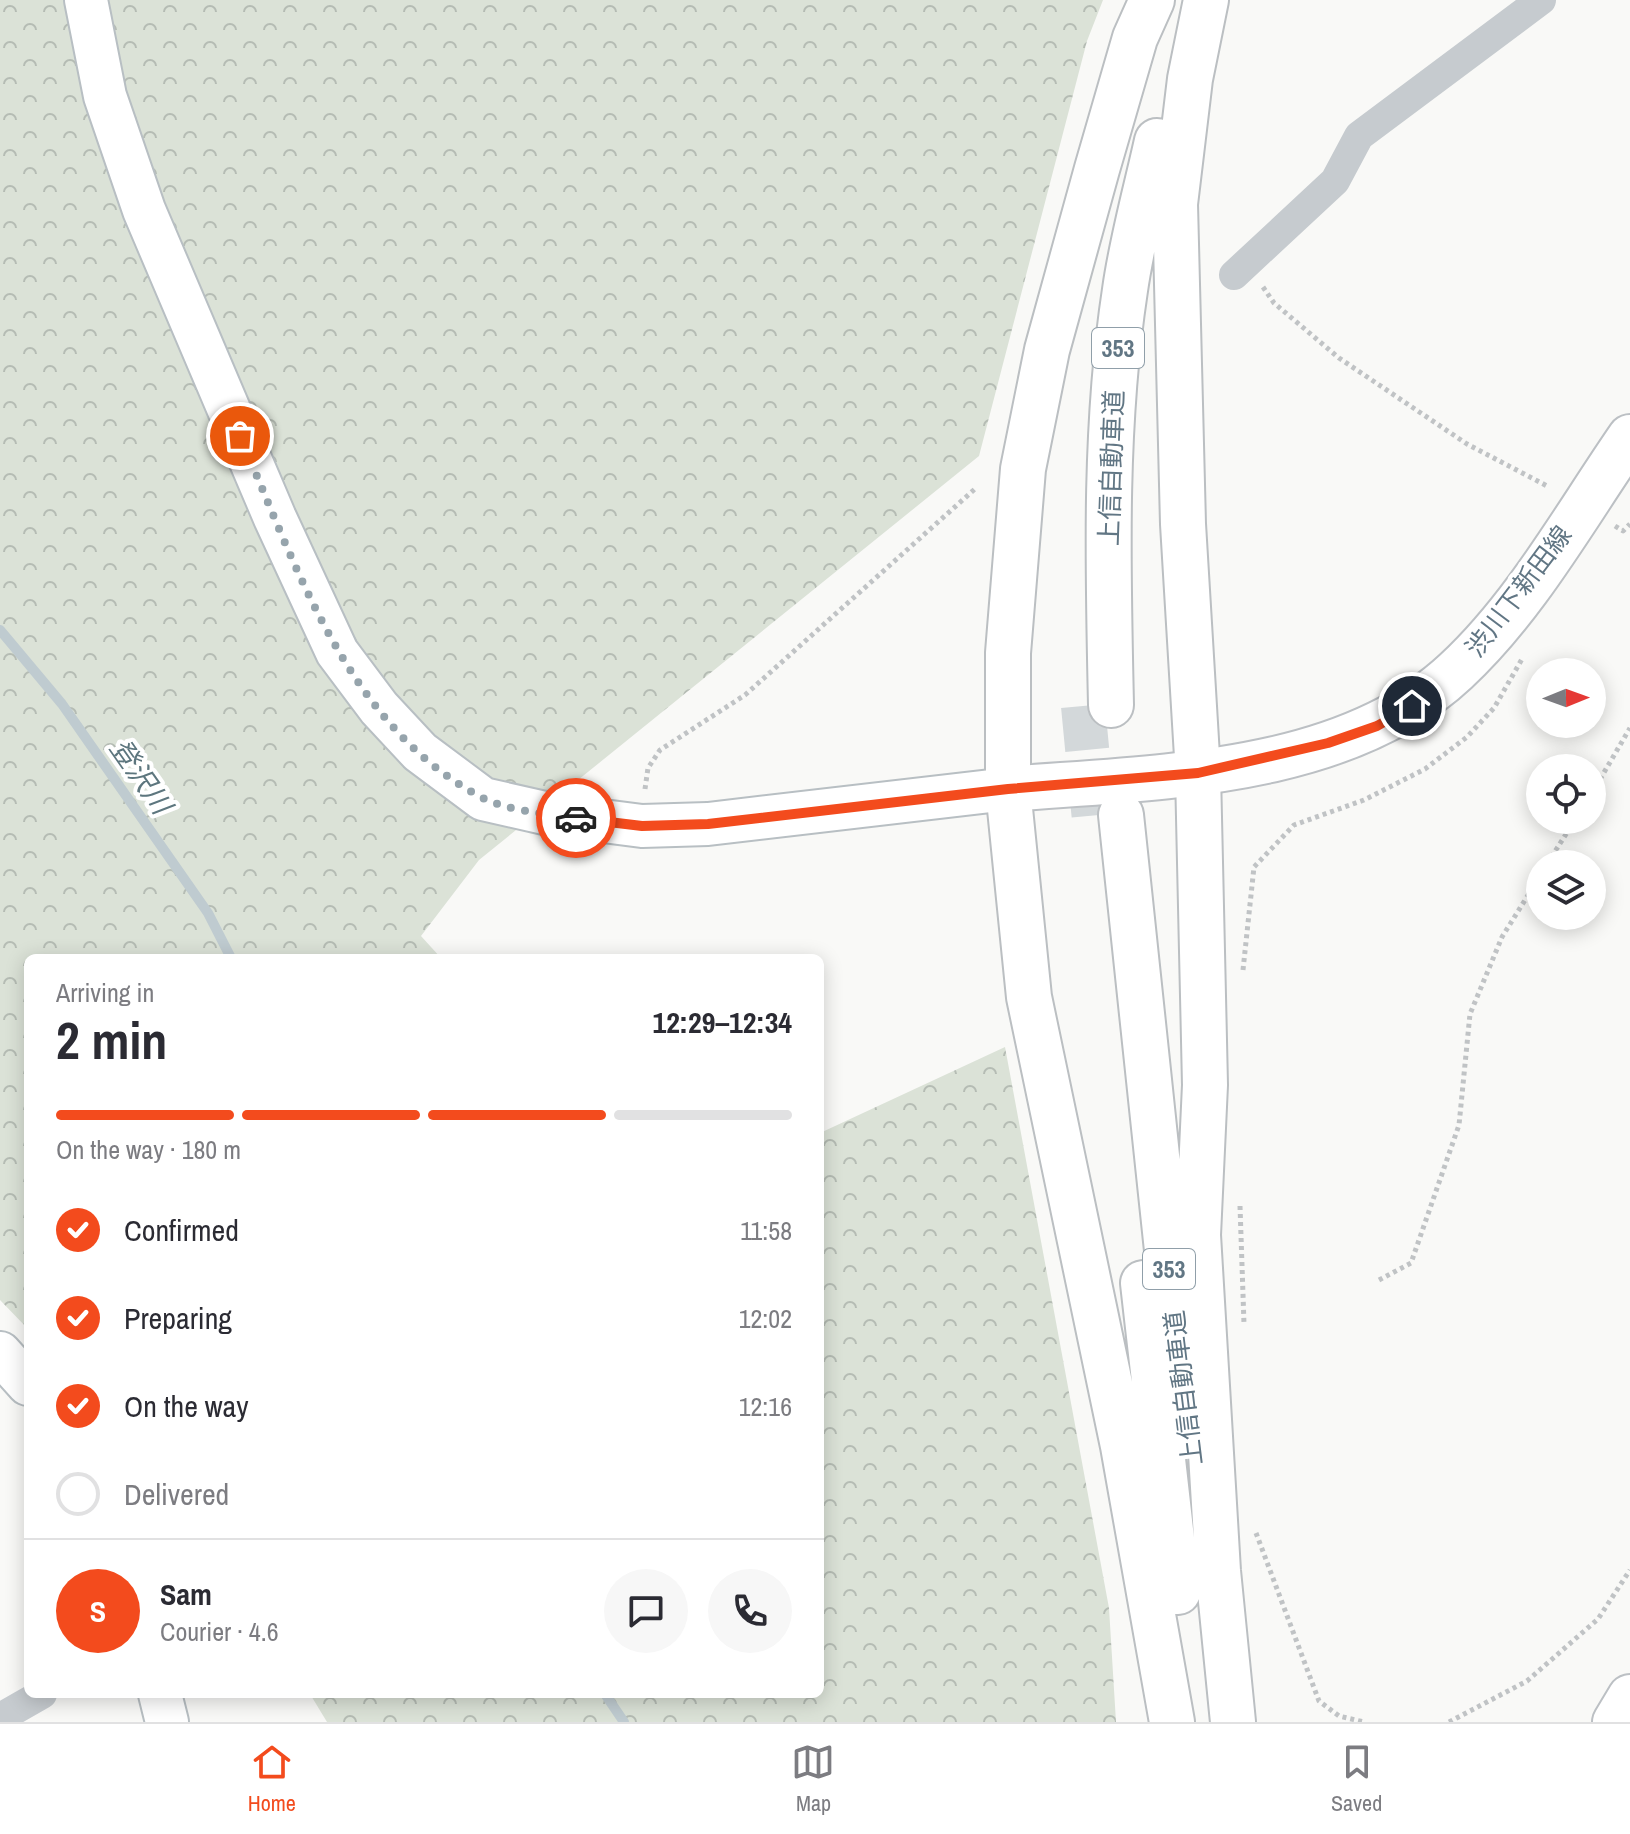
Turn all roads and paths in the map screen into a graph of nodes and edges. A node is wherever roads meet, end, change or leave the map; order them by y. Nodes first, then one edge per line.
1 (86, 0) edge
2 (1152, 0) edge
3 (1160, 0) edge
4 (1195, 0) edge
5 (1206, 0) edge
6 (1541, 0) edge
7 (1241, 268) joint
8 (1630, 437) edge
9 (1549, 487) dead end
10 (976, 488) dead end
11 (1630, 524) edge
12 (1623, 531) dead end
13 (1523, 657) dead end
14 (1630, 728) edge
15 (1606, 769) edge
16 (1198, 773) junction
17 (1008, 789) junction
18 (642, 826) junction
19 (1526, 898) edge
20 (1242, 985) dead end
21 (1238, 1192) dead end
22 (1379, 1280) dead end
23 (1244, 1328) dead end
24 (0, 1353) edge
25 (24, 1380) edge
26 (1253, 1521) dead end
27 (1630, 1570) edge
28 (35, 1698) edge
29 (161, 1698) edge
30 (0, 1718) edge
31 (167, 1722) edge
32 (1172, 1722) edge
33 (1191, 1722) edge
34 (1217, 1722) edge
35 (1233, 1722) edge
36 (1364, 1722) edge
37 (1449, 1722) edge

1 - 18 street
2 - 17 main road
3 - 4 main road, 上信自動車道 / 353
5 - 16 main road
6 - 7 street
7 - 9 path
8 - 16 main road, 渋川下新田線
10 - 18 path
11 - 12 path
13 - 20 path
14 - 15 path
16 - 17 main road, 渋川下新田線
16 - 35 main road
17 - 18 street
17 - 32 main road
19 - 22 path
21 - 23 path
24 - 25 street
26 - 36 path
27 - 37 path
28 - 30 street
29 - 31 street
33 - 34 main road, 上信自動車道 / 353

